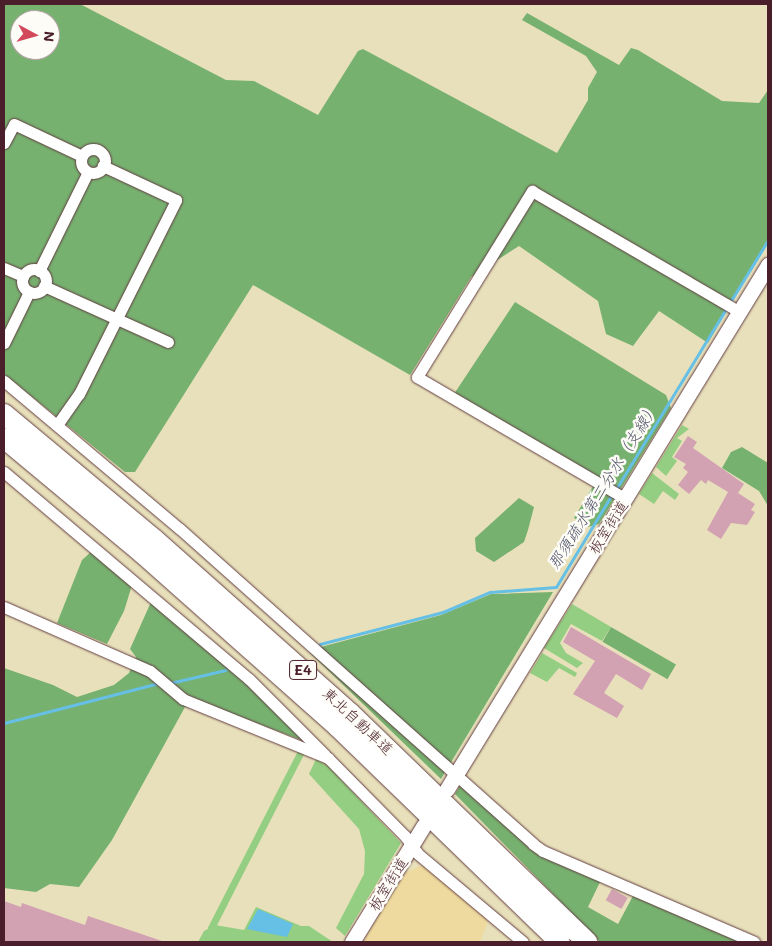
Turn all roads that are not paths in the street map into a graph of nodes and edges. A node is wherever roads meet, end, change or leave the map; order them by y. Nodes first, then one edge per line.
1 (4, 143) edge
2 (82, 156) junction
3 (104, 166) junction
4 (88, 172) junction
5 (768, 265) edge
6 (4, 268) edge
7 (39, 271) junction
8 (23, 276) junction
9 (44, 286) junction
10 (29, 292) junction
11 (740, 312) junction
12 (117, 319) junction
13 (168, 342) dead end
14 (4, 343) edge
15 (4, 381) edge
16 (4, 414) edge
17 (57, 425) junction
18 (4, 438) edge
19 (4, 472) edge
20 (626, 499) junction
21 (4, 607) edge
22 (328, 758) junction
23 (456, 774) junction
24 (447, 789) dead end
25 (424, 825) dead end
26 (411, 846) junction
27 (352, 942) edge
28 (523, 942) edge
29 (560, 942) edge
30 (587, 942) edge
31 (754, 942) edge

1 - 2 street
2 - 3 street
2 - 4 street
3 - 4 street
3 - 12 street
4 - 7 street
5 - 11 main road, 板室街道
6 - 8 street
7 - 8 street
7 - 9 street
8 - 10 street
9 - 10 street
9 - 12 street
10 - 14 street
11 - 20 main road, 板室街道
11 - 20 street
12 - 13 street
12 - 17 street
15 - 17 street
16 - 30 highway, 東北自動車道 / E4
17 - 23 street
18 - 29 highway, 東北自動車道 / E4
19 - 22 street
20 - 23 main road, 板室街道
21 - 22 street
22 - 26 street
23 - 24 main road, 板室街道
23 - 31 street
25 - 26 main road, 板室街道
26 - 27 main road, 板室街道
26 - 28 street

